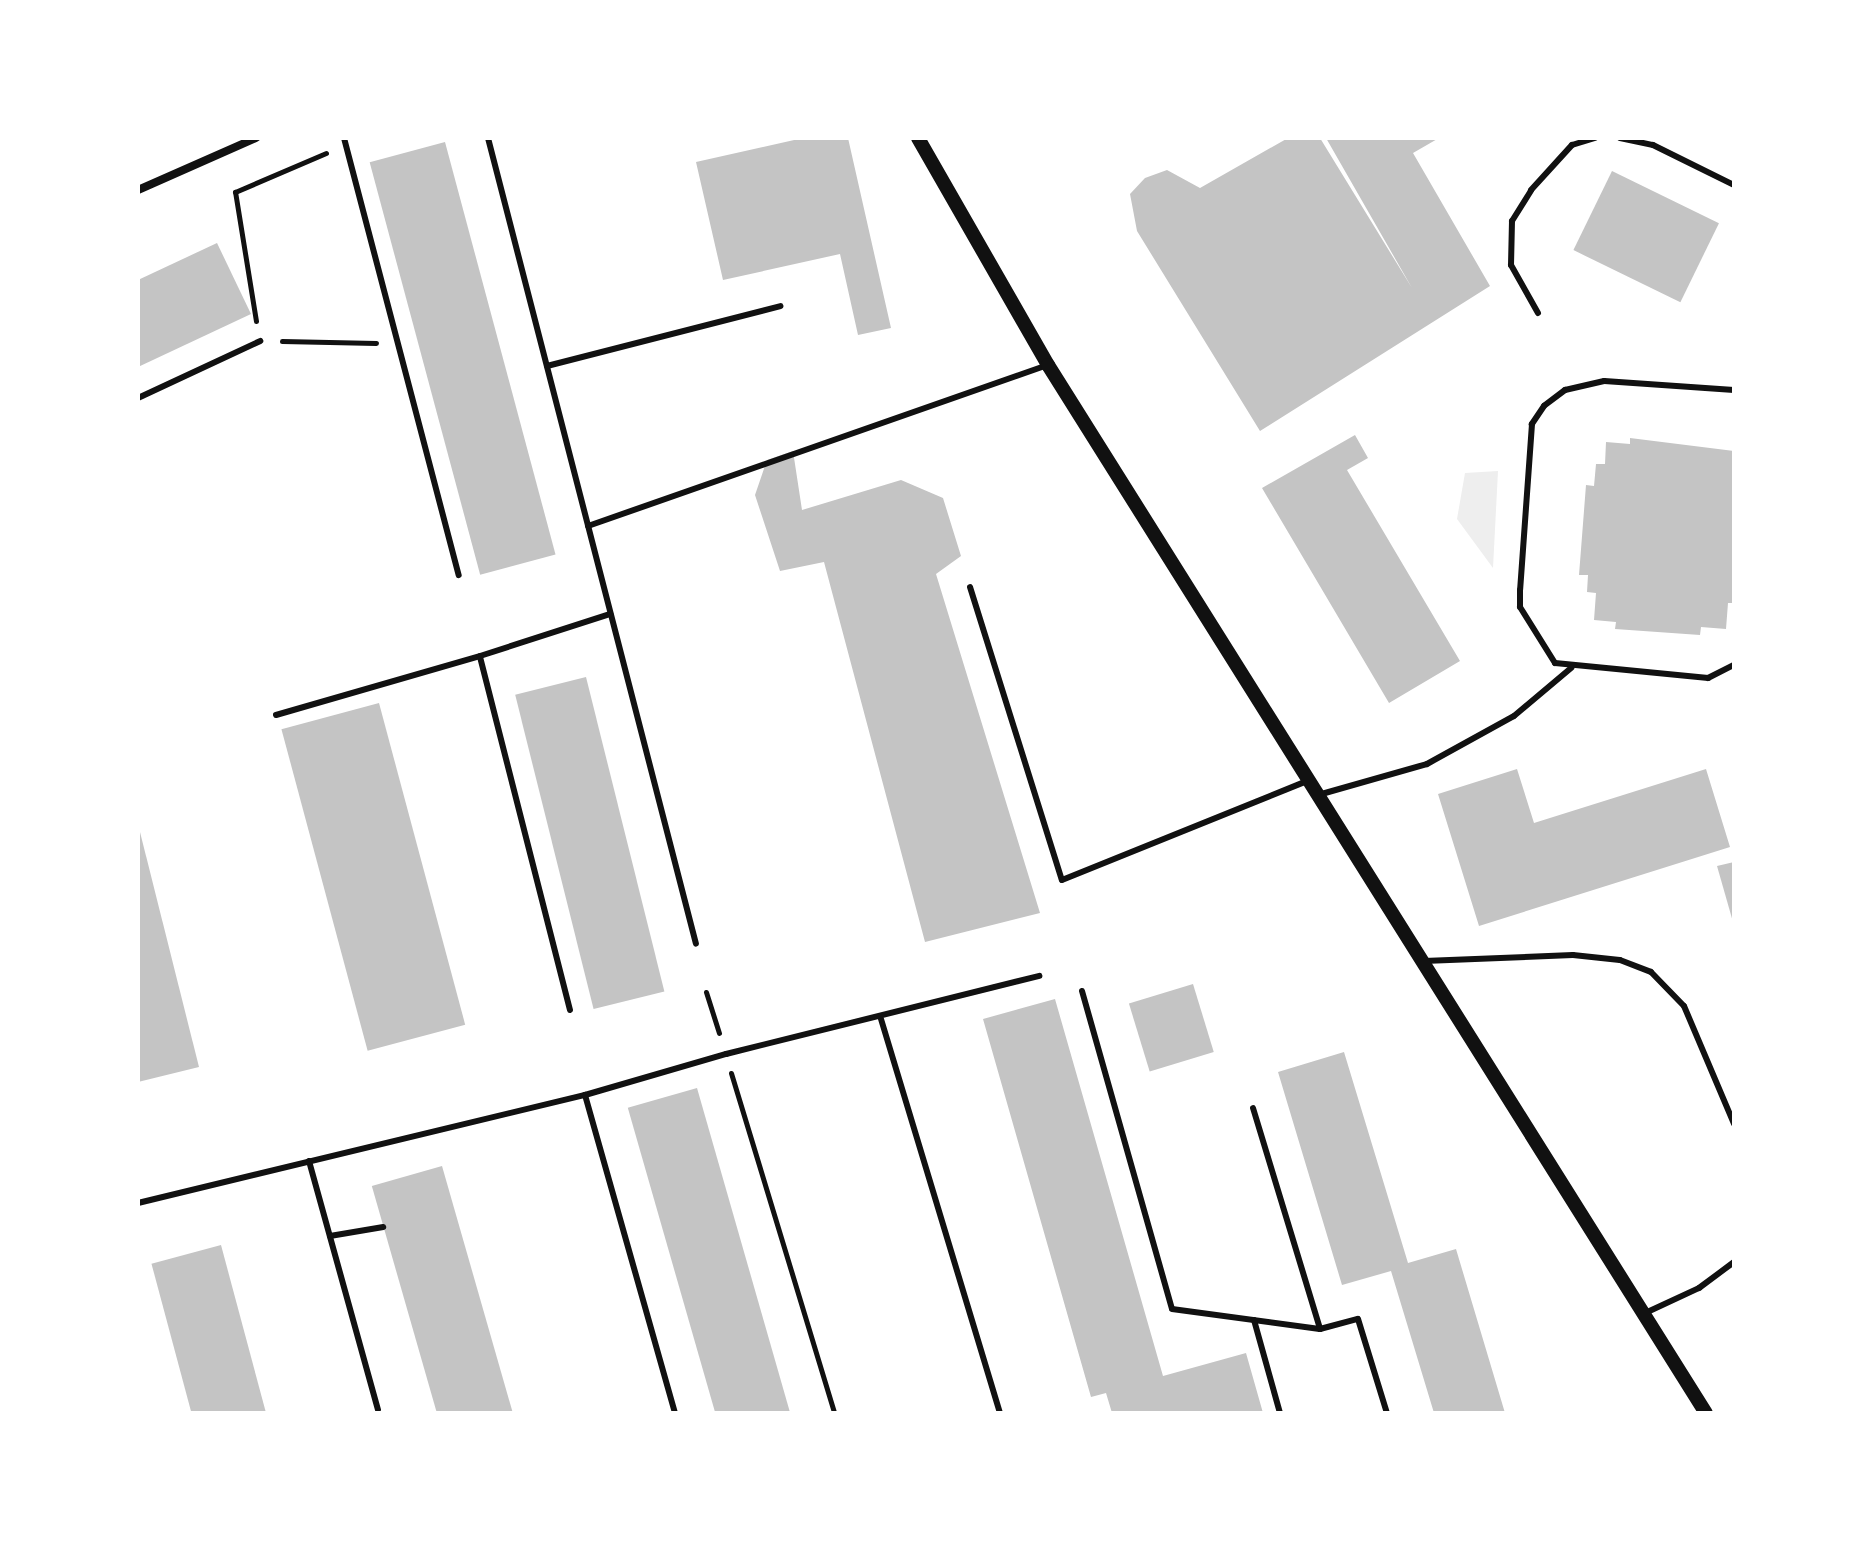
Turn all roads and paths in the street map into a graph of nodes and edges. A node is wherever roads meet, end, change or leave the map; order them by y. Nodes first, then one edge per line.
1 (256, 138) edge
2 (488, 138) edge
3 (918, 138) edge
4 (930, 138) edge
5 (1595, 138) edge
6 (1620, 138) edge
7 (344, 142) edge
8 (934, 160) junction
9 (1734, 185) edge
10 (138, 190) edge
11 (780, 306) dead end
12 (1538, 313) dead end
13 (260, 341) junction
14 (398, 343) junction
15 (1048, 365) junction
16 (547, 366) junction
17 (1734, 390) edge
18 (138, 398) edge
19 (588, 526) junction
20 (459, 575) dead end
21 (970, 587) dead end
22 (610, 614) junction
23 (480, 656) junction
24 (1734, 665) edge
25 (1571, 668) junction
26 (276, 715) dead end
27 (1305, 782) junction
28 (1314, 796) junction
29 (696, 944) dead end
30 (1421, 961) junction
31 (1039, 976) dead end
32 (1082, 991) dead end
33 (706, 992) dead end
34 (570, 1010) dead end
35 (881, 1019) junction
36 (726, 1054) junction
37 (585, 1095) junction
38 (1253, 1108) dead end
39 (1734, 1124) edge
40 (309, 1161) junction
41 (138, 1203) edge
42 (383, 1227) dead end
43 (330, 1236) junction
44 (1734, 1262) edge
45 (1643, 1314) junction
46 (1254, 1320) junction
47 (1320, 1329) junction
48 (378, 1410) dead end
49 (675, 1413) edge
50 (834, 1413) edge
51 (1000, 1413) edge
52 (1280, 1413) edge
53 (1387, 1413) edge
54 (1706, 1413) edge

1 - 10 street
2 - 16 lane
3 - 8 street
4 - 8 street
5 - 12 lane
6 - 9 lane
7 - 13 path
7 - 14 lane
8 - 15 street
11 - 16 lane
13 - 14 path
13 - 18 lane
14 - 20 lane
15 - 19 lane
15 - 27 street
16 - 19 lane
17 - 25 lane
19 - 22 lane
21 - 27 lane
22 - 23 lane
22 - 29 lane
23 - 26 lane
23 - 34 lane
24 - 25 lane
25 - 28 lane
27 - 28 street
28 - 30 street
30 - 39 lane
30 - 45 street
31 - 35 lane
32 - 46 lane
33 - 36 path
35 - 36 lane
35 - 51 lane
36 - 37 lane
36 - 50 path
37 - 40 lane
37 - 49 lane
38 - 47 lane
40 - 41 lane
40 - 43 lane
42 - 43 lane
43 - 48 lane
44 - 45 lane
45 - 54 street
46 - 47 lane
46 - 52 lane
47 - 53 lane

